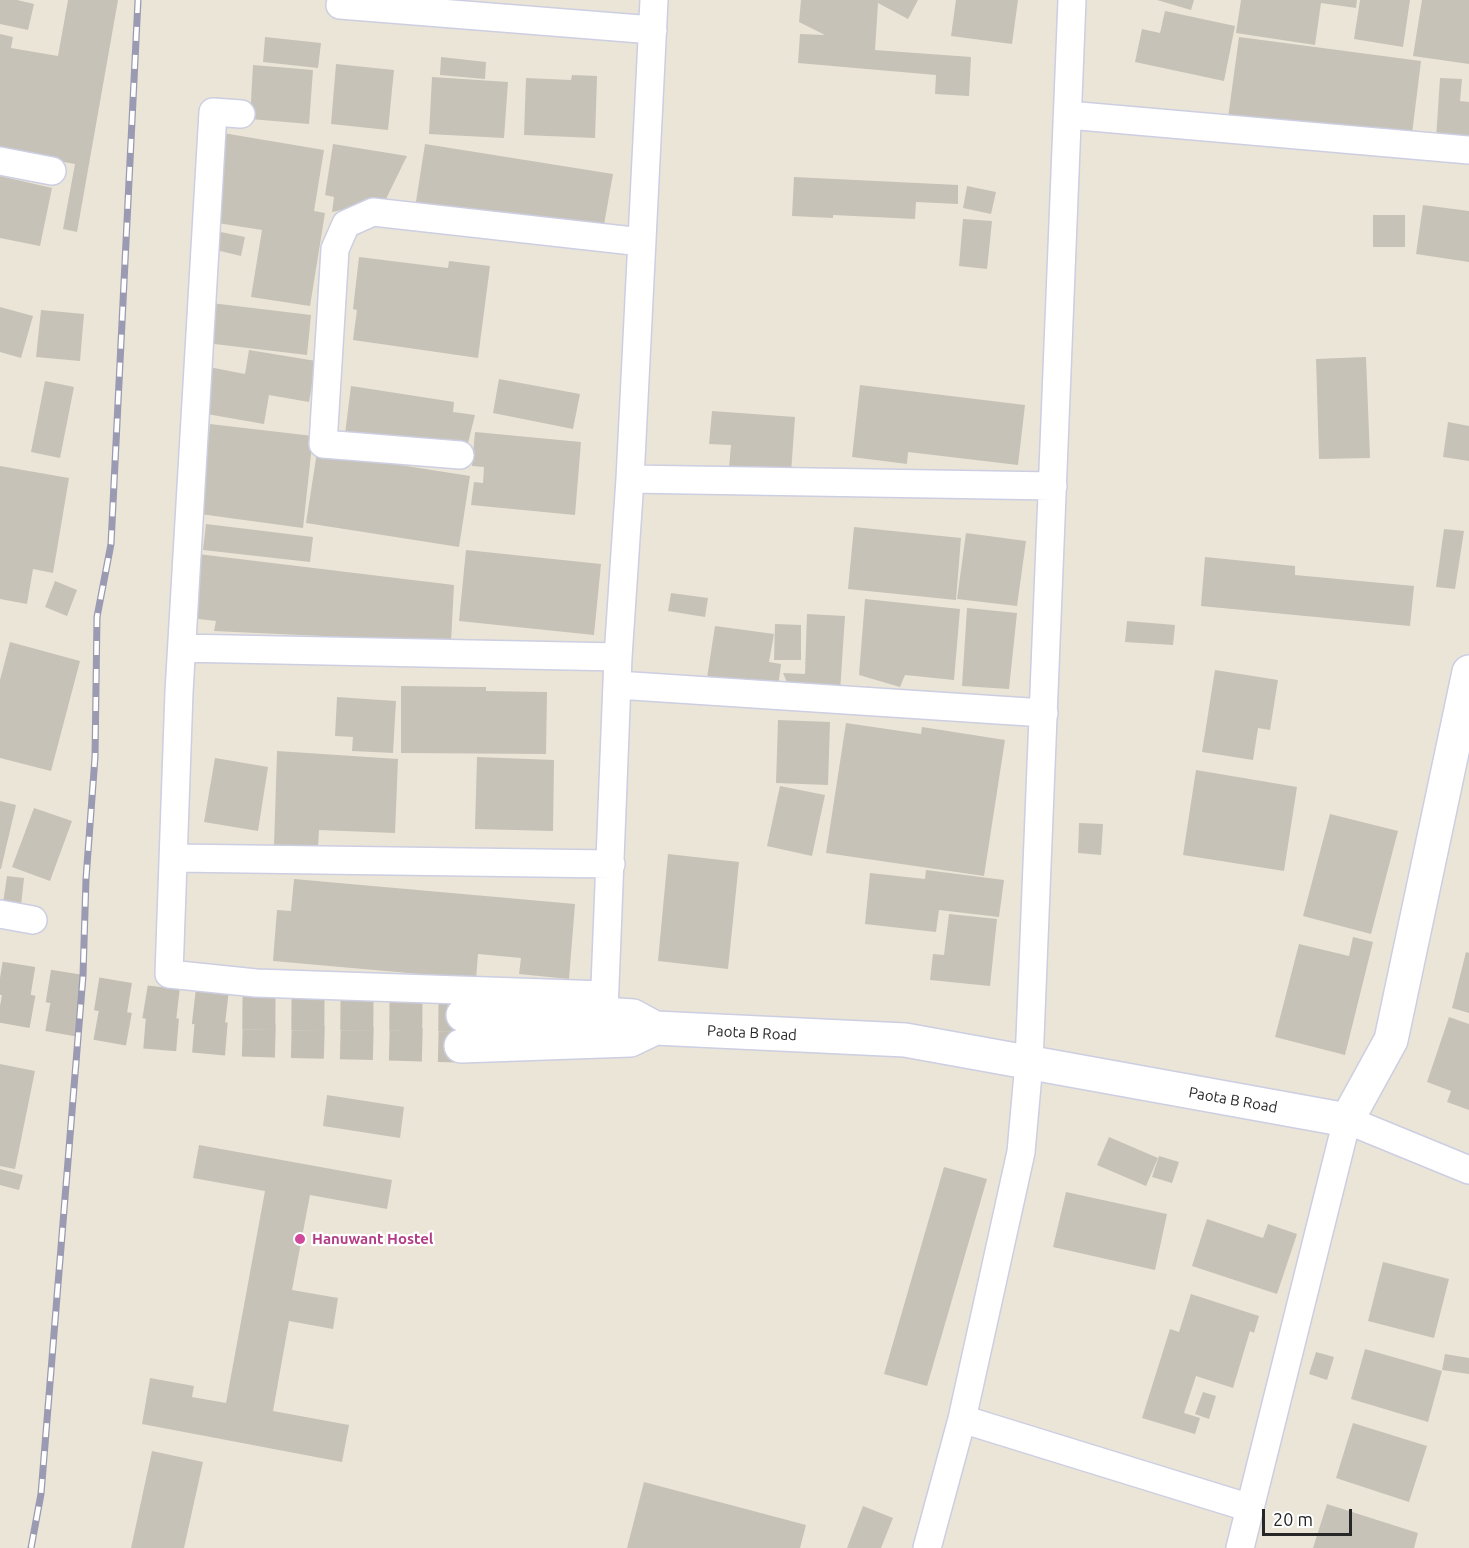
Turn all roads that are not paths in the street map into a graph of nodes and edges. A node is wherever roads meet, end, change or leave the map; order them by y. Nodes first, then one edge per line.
1 (654, 0) edge
2 (1072, 0) edge
3 (340, 5) dead end
4 (653, 30) junction
5 (241, 114) dead end
6 (1068, 115) junction
7 (1469, 150) edge
8 (0, 161) edge
9 (52, 171) dead end
10 (642, 242) junction
11 (460, 455) dead end
12 (630, 479) junction
13 (1053, 486) junction
14 (182, 648) junction
15 (618, 657) junction
16 (1469, 672) edge
17 (617, 685) junction
18 (1044, 713) junction
19 (174, 858) junction
20 (611, 864) junction
21 (0, 914) edge
22 (33, 920) dead end
23 (603, 1017) junction
24 (462, 1031) tunnel mouth
25 (1029, 1063) junction
26 (1347, 1120) junction
27 (1469, 1170) edge
28 (962, 1419) junction
29 (1250, 1508) junction
30 (927, 1548) edge
31 (1240, 1548) edge

1 - 4 street
2 - 6 street
3 - 4 street
4 - 10 street
5 - 14 street
6 - 7 street
6 - 13 street
8 - 9 street
10 - 11 street
10 - 12 street
12 - 13 street
12 - 15 street
13 - 18 street
14 - 15 street
14 - 19 street
15 - 17 street
16 - 26 street
17 - 18 street
17 - 20 street
18 - 25 street
19 - 20 street
19 - 23 street
20 - 23 street
21 - 22 street
23 - 24 street, Paota B Road
23 - 25 street, Paota B Road
25 - 26 street, Paota B Road
25 - 28 street
26 - 27 street
26 - 29 street
28 - 29 street
28 - 30 street
29 - 31 street

